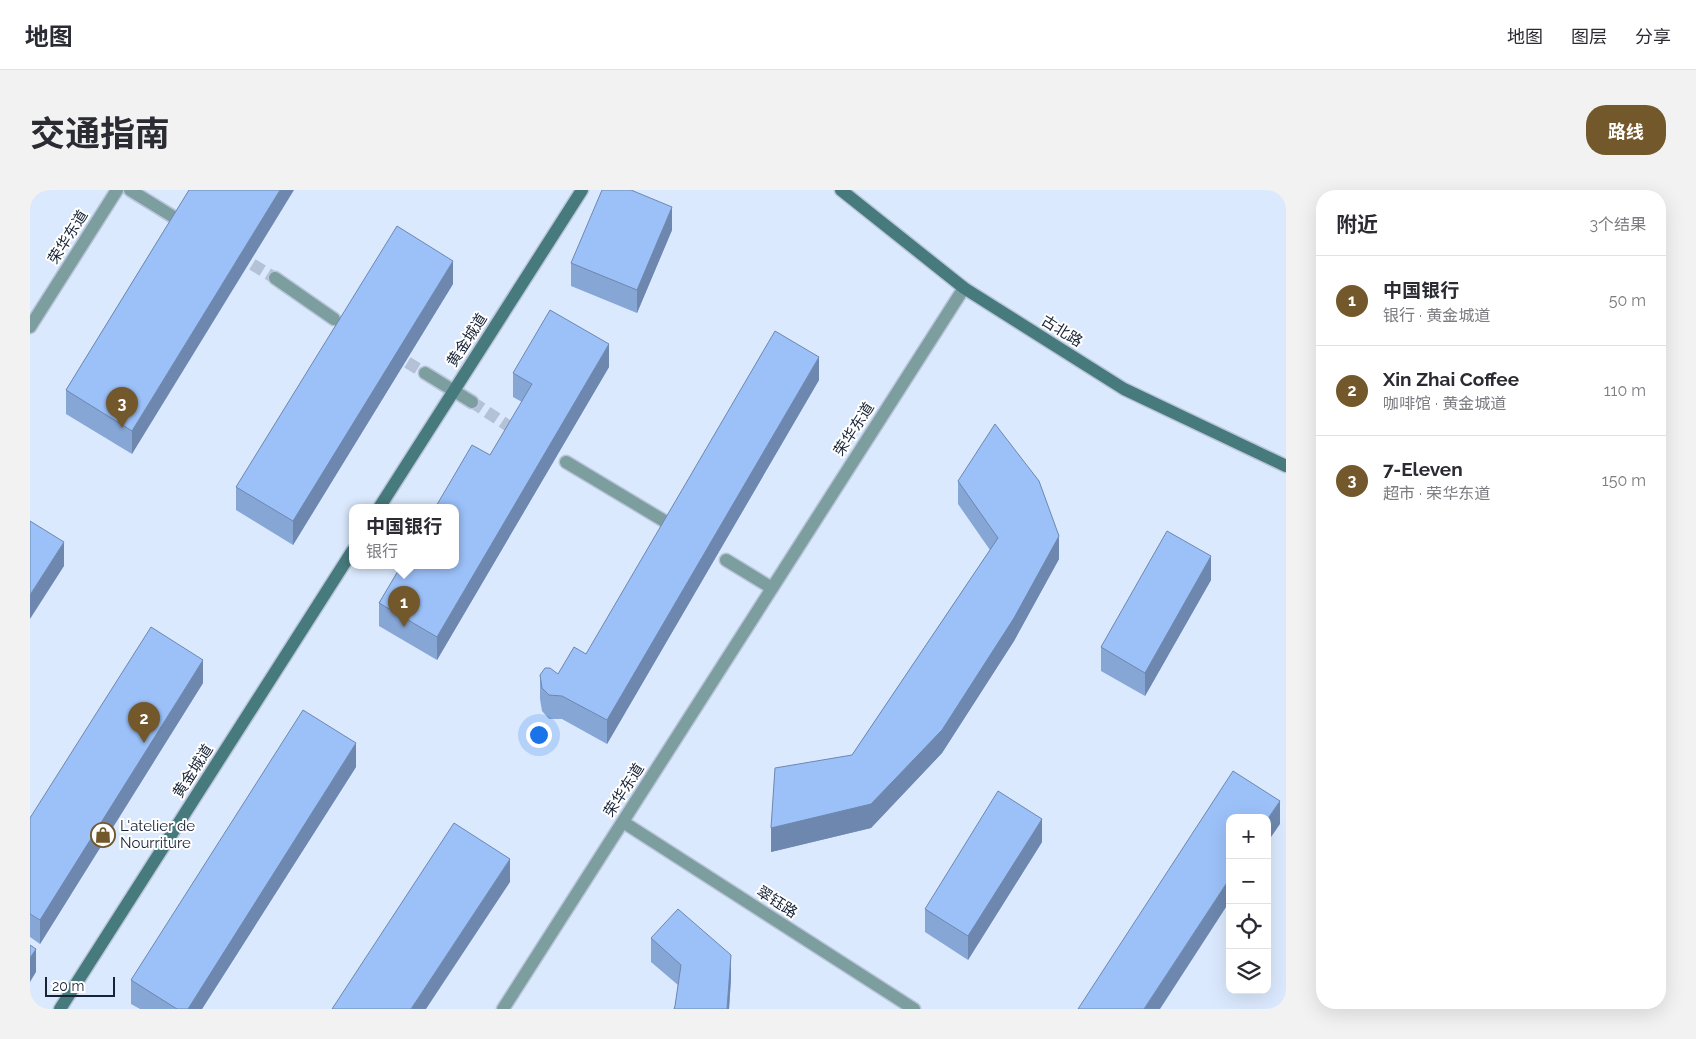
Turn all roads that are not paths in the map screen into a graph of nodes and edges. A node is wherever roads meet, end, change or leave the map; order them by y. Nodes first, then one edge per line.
1 (117, 190) edge
2 (130, 190) edge
3 (582, 190) edge
4 (841, 190) edge
5 (172, 216) edge
6 (275, 278) tunnel mouth
7 (964, 288) junction
8 (334, 319) dead end
9 (30, 327) edge
10 (425, 372) tunnel mouth
11 (454, 391) junction
12 (472, 402) tunnel mouth
13 (566, 462) dead end
14 (1286, 466) edge
15 (382, 504) edge
16 (666, 522) edge
17 (349, 556) edge
18 (726, 560) dead end
19 (772, 588) junction
20 (622, 822) junction
21 (60, 1009) edge
22 (503, 1009) edge
23 (914, 1009) edge

1 - 9 street, 荣华东道
2 - 5 street
3 - 11 street, 黄金城道
4 - 7 street, 古北路
6 - 8 street
7 - 14 street, 古北路
7 - 19 street, 荣华东道
10 - 11 street
11 - 12 street
11 - 15 street, 黄金城道
13 - 16 street
17 - 21 street, 黄金城道
18 - 19 street
19 - 20 street, 荣华东道
20 - 22 street, 荣华东道
20 - 23 street, 翠钰路

